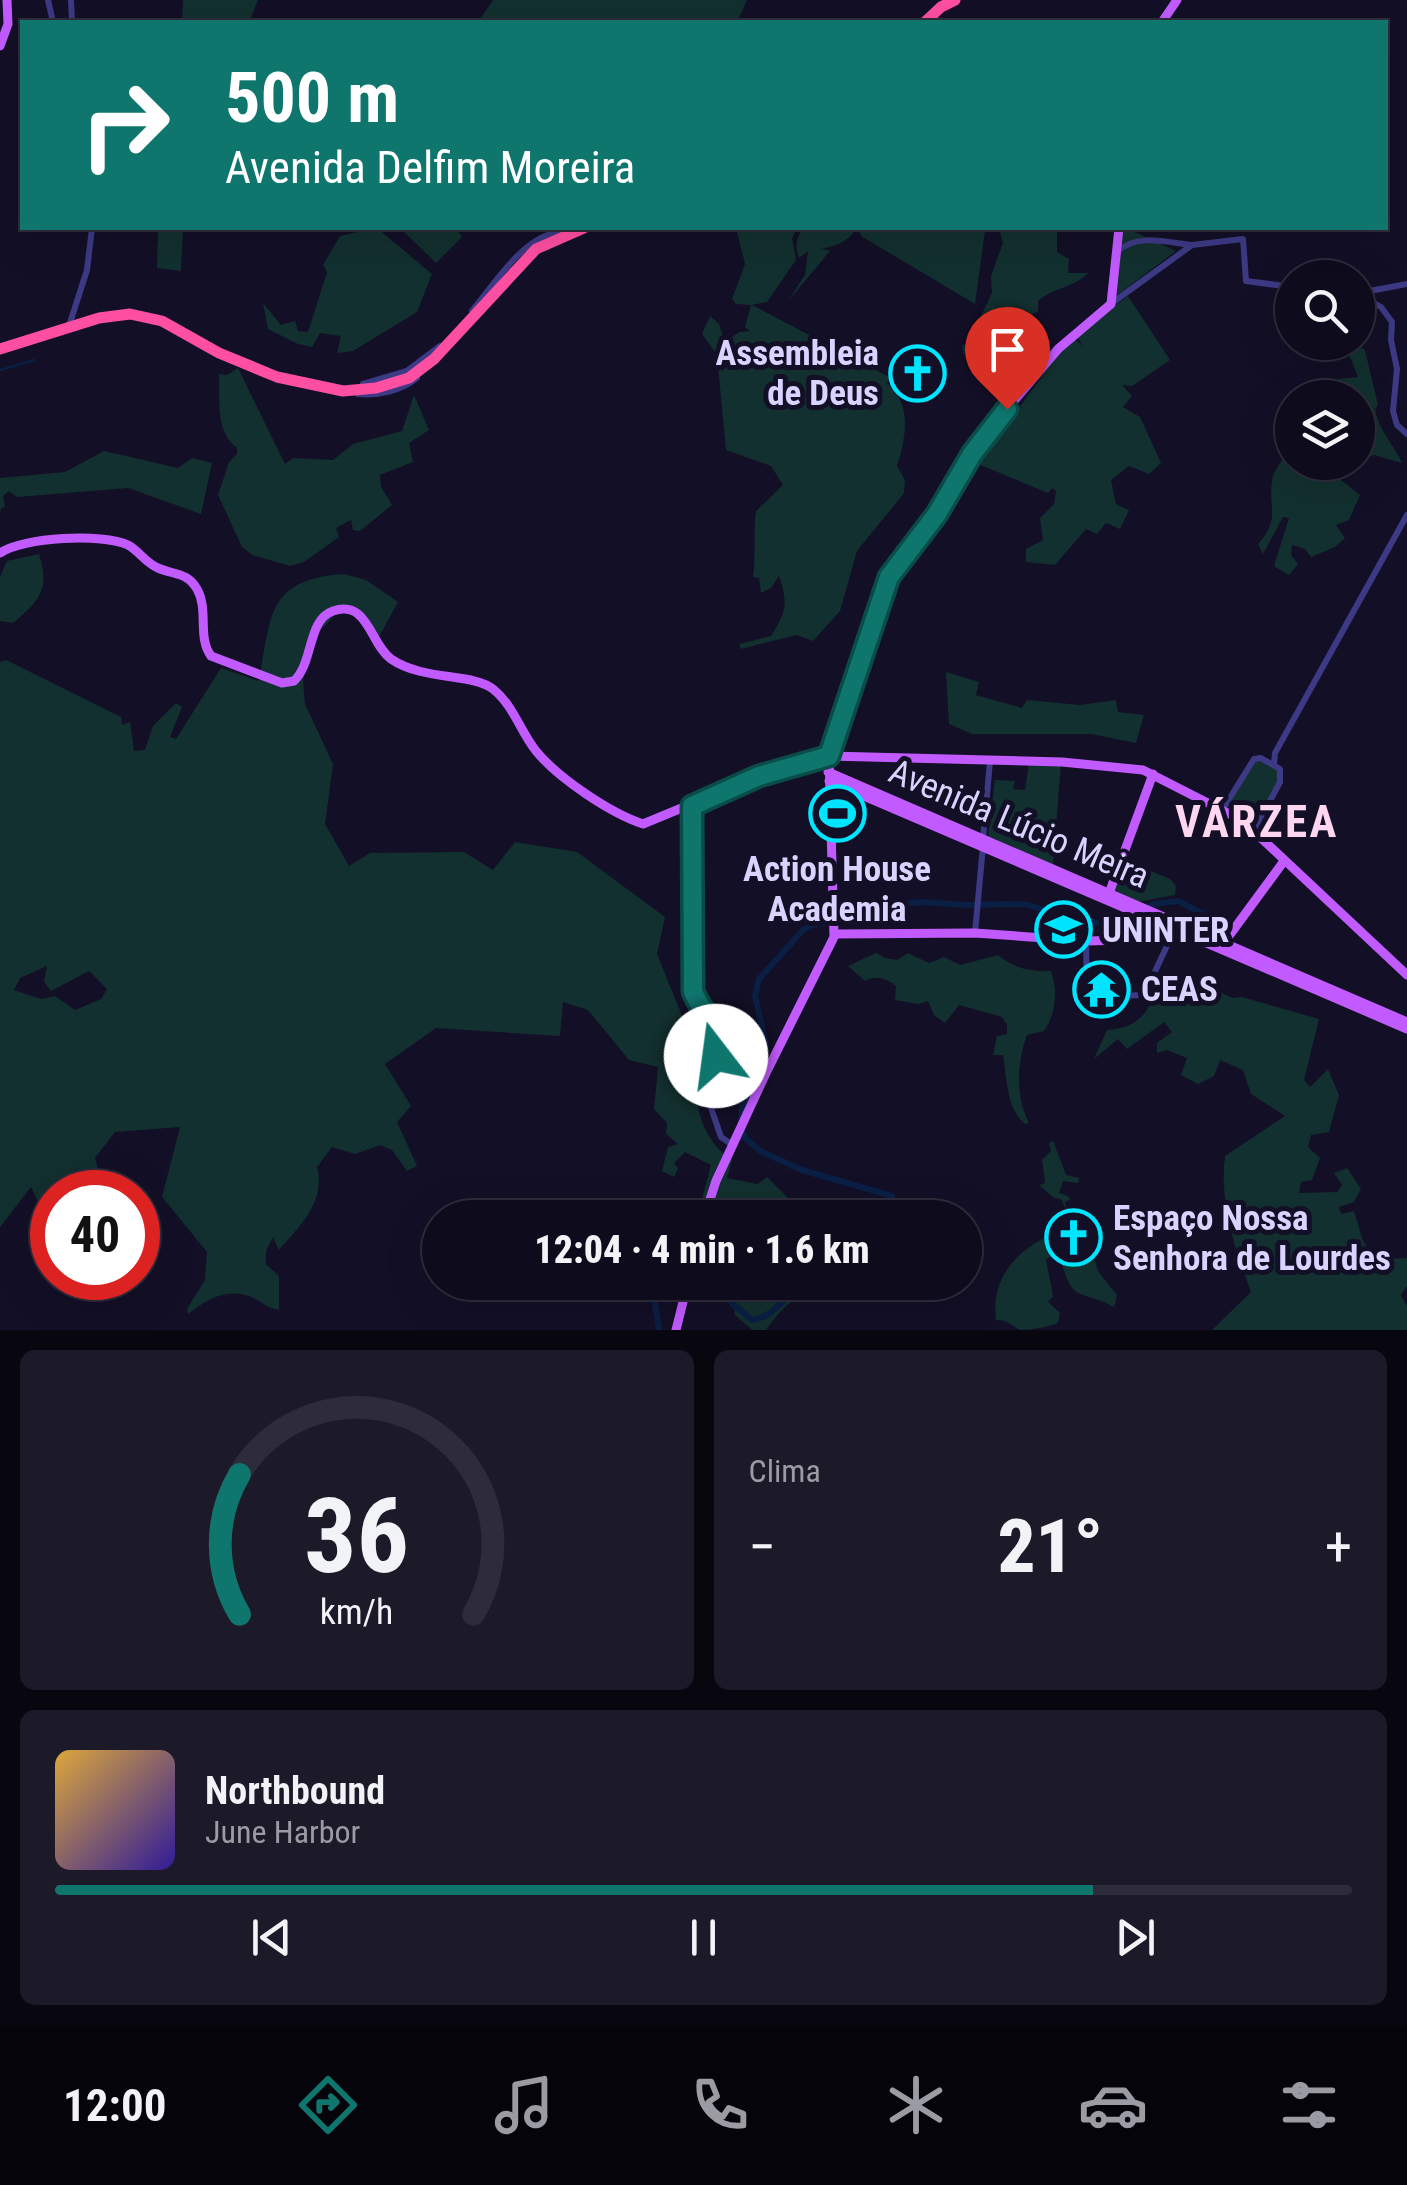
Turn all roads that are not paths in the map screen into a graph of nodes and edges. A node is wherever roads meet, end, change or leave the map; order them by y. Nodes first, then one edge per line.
1 (7, 0) edge
2 (955, 0) edge
3 (928, 20) edge
4 (0, 46) edge
5 (92, 230) edge
6 (576, 230) edge
7 (1120, 230) edge
8 (1123, 230) edge
9 (569, 232) junction
10 (1138, 240) junction
11 (1192, 245) junction
12 (1116, 254) junction
13 (1407, 284) edge
14 (1275, 285) edge
15 (1375, 291) edge
16 (1111, 304) junction
17 (1375, 304) edge
18 (68, 327) junction
19 (0, 349) edge
20 (402, 380) junction
21 (345, 391) junction
22 (1407, 434) edge
23 (1407, 515) edge
24 (0, 552) edge
25 (1275, 753) junction
26 (829, 756) junction
27 (990, 760) junction
28 (1266, 760) junction
29 (1274, 764) junction
30 (1152, 774) junction
31 (828, 777) junction
32 (692, 806) junction
33 (1224, 808) junction
34 (1254, 832) junction
35 (983, 842) junction
36 (1284, 860) junction
37 (1108, 896) junction
38 (1142, 911) junction
39 (1156, 921) junction
40 (1176, 928) junction
41 (835, 932) junction
42 (975, 933) junction
43 (856, 936) junction
44 (1155, 939) junction
45 (1086, 941) junction
46 (1224, 944) junction
47 (829, 947) junction
48 (1168, 948) junction
49 (1407, 975) edge
50 (1407, 1026) edge
51 (735, 1142) junction
52 (710, 1200) edge
53 (684, 1300) edge
54 (676, 1330) edge

1 - 4 main road
2 - 3 highway
5 - 18 street
6 - 9 highway
7 - 12 main road
8 - 10 street
9 - 20 highway
9 - 20 street
10 - 11 street
10 - 12 street
11 - 14 street
11 - 16 street
12 - 16 main road
13 - 15 street
16 - 26 main road
17 - 22 street
18 - 19 highway
18 - 21 highway
20 - 21 highway
20 - 21 street
23 - 25 street
24 - 32 main road
25 - 28 street
25 - 29 street
26 - 27 main road
26 - 31 main road
26 - 32 main road
27 - 30 main road
27 - 35 street
28 - 29 street
28 - 33 street
29 - 34 street
30 - 33 main road
30 - 37 main road
31 - 35 main road, Avenida Lúcio Meira
31 - 41 main road
32 - 51 street
33 - 34 main road
34 - 36 main road
35 - 37 main road, Avenida Lúcio Meira
35 - 42 street
36 - 46 main road
36 - 49 main road
37 - 38 main road, Avenida Lúcio Meira
38 - 39 main road, Avenida Lúcio Meira
38 - 40 main road, Avenida Lúcio Meira
39 - 40 main road, Avenida Lúcio Meira
39 - 44 main road
40 - 44 main road
40 - 46 main road, Avenida Lúcio Meira
40 - 48 street
40 - 50 main road, Avenida Lúcio Meira
41 - 43 main road
41 - 47 main road
42 - 43 main road
42 - 45 main road
43 - 47 main road
44 - 45 main road
44 - 48 main road
45 - 48 street
46 - 50 main road, Avenida Lúcio Meira
47 - 51 main road
51 - 52 main road
53 - 54 main road

